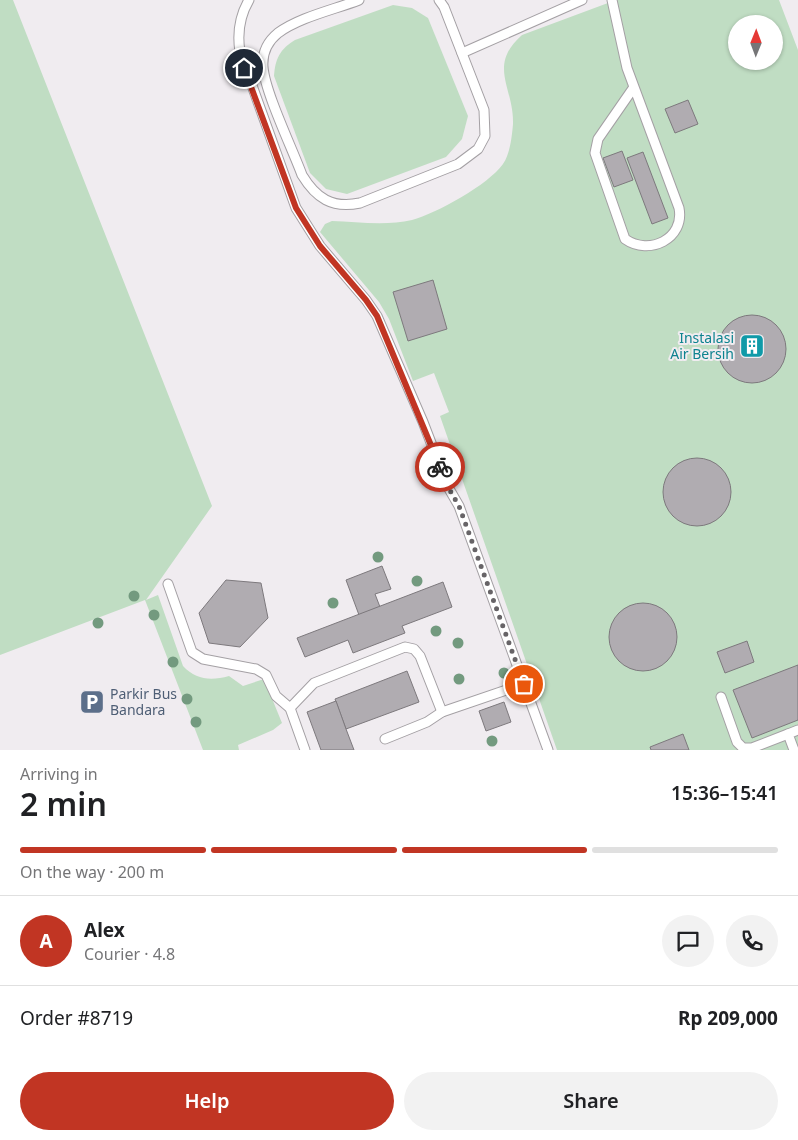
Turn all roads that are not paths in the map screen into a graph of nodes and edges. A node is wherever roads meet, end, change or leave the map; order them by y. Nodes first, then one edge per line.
1 (249, 0) edge
2 (359, 0) edge
3 (439, 0) edge
4 (582, 0) edge
5 (612, 0) edge
6 (462, 53) junction
7 (634, 87) junction
8 (168, 584) dead end
9 (524, 684) junction
10 (721, 697) dead end
11 (290, 708) junction
12 (442, 712) junction
13 (798, 730) edge
14 (788, 734) junction
15 (385, 739) dead end
16 (305, 750) edge
17 (548, 750) edge
18 (794, 750) edge

1 - 9 lane
2 - 6 lane
3 - 6 lane
4 - 6 lane
5 - 7 lane
7 - 7 lane
8 - 11 lane
9 - 12 lane
9 - 17 lane
10 - 14 lane
11 - 12 lane
11 - 16 lane
12 - 15 lane
13 - 14 lane
14 - 18 lane

